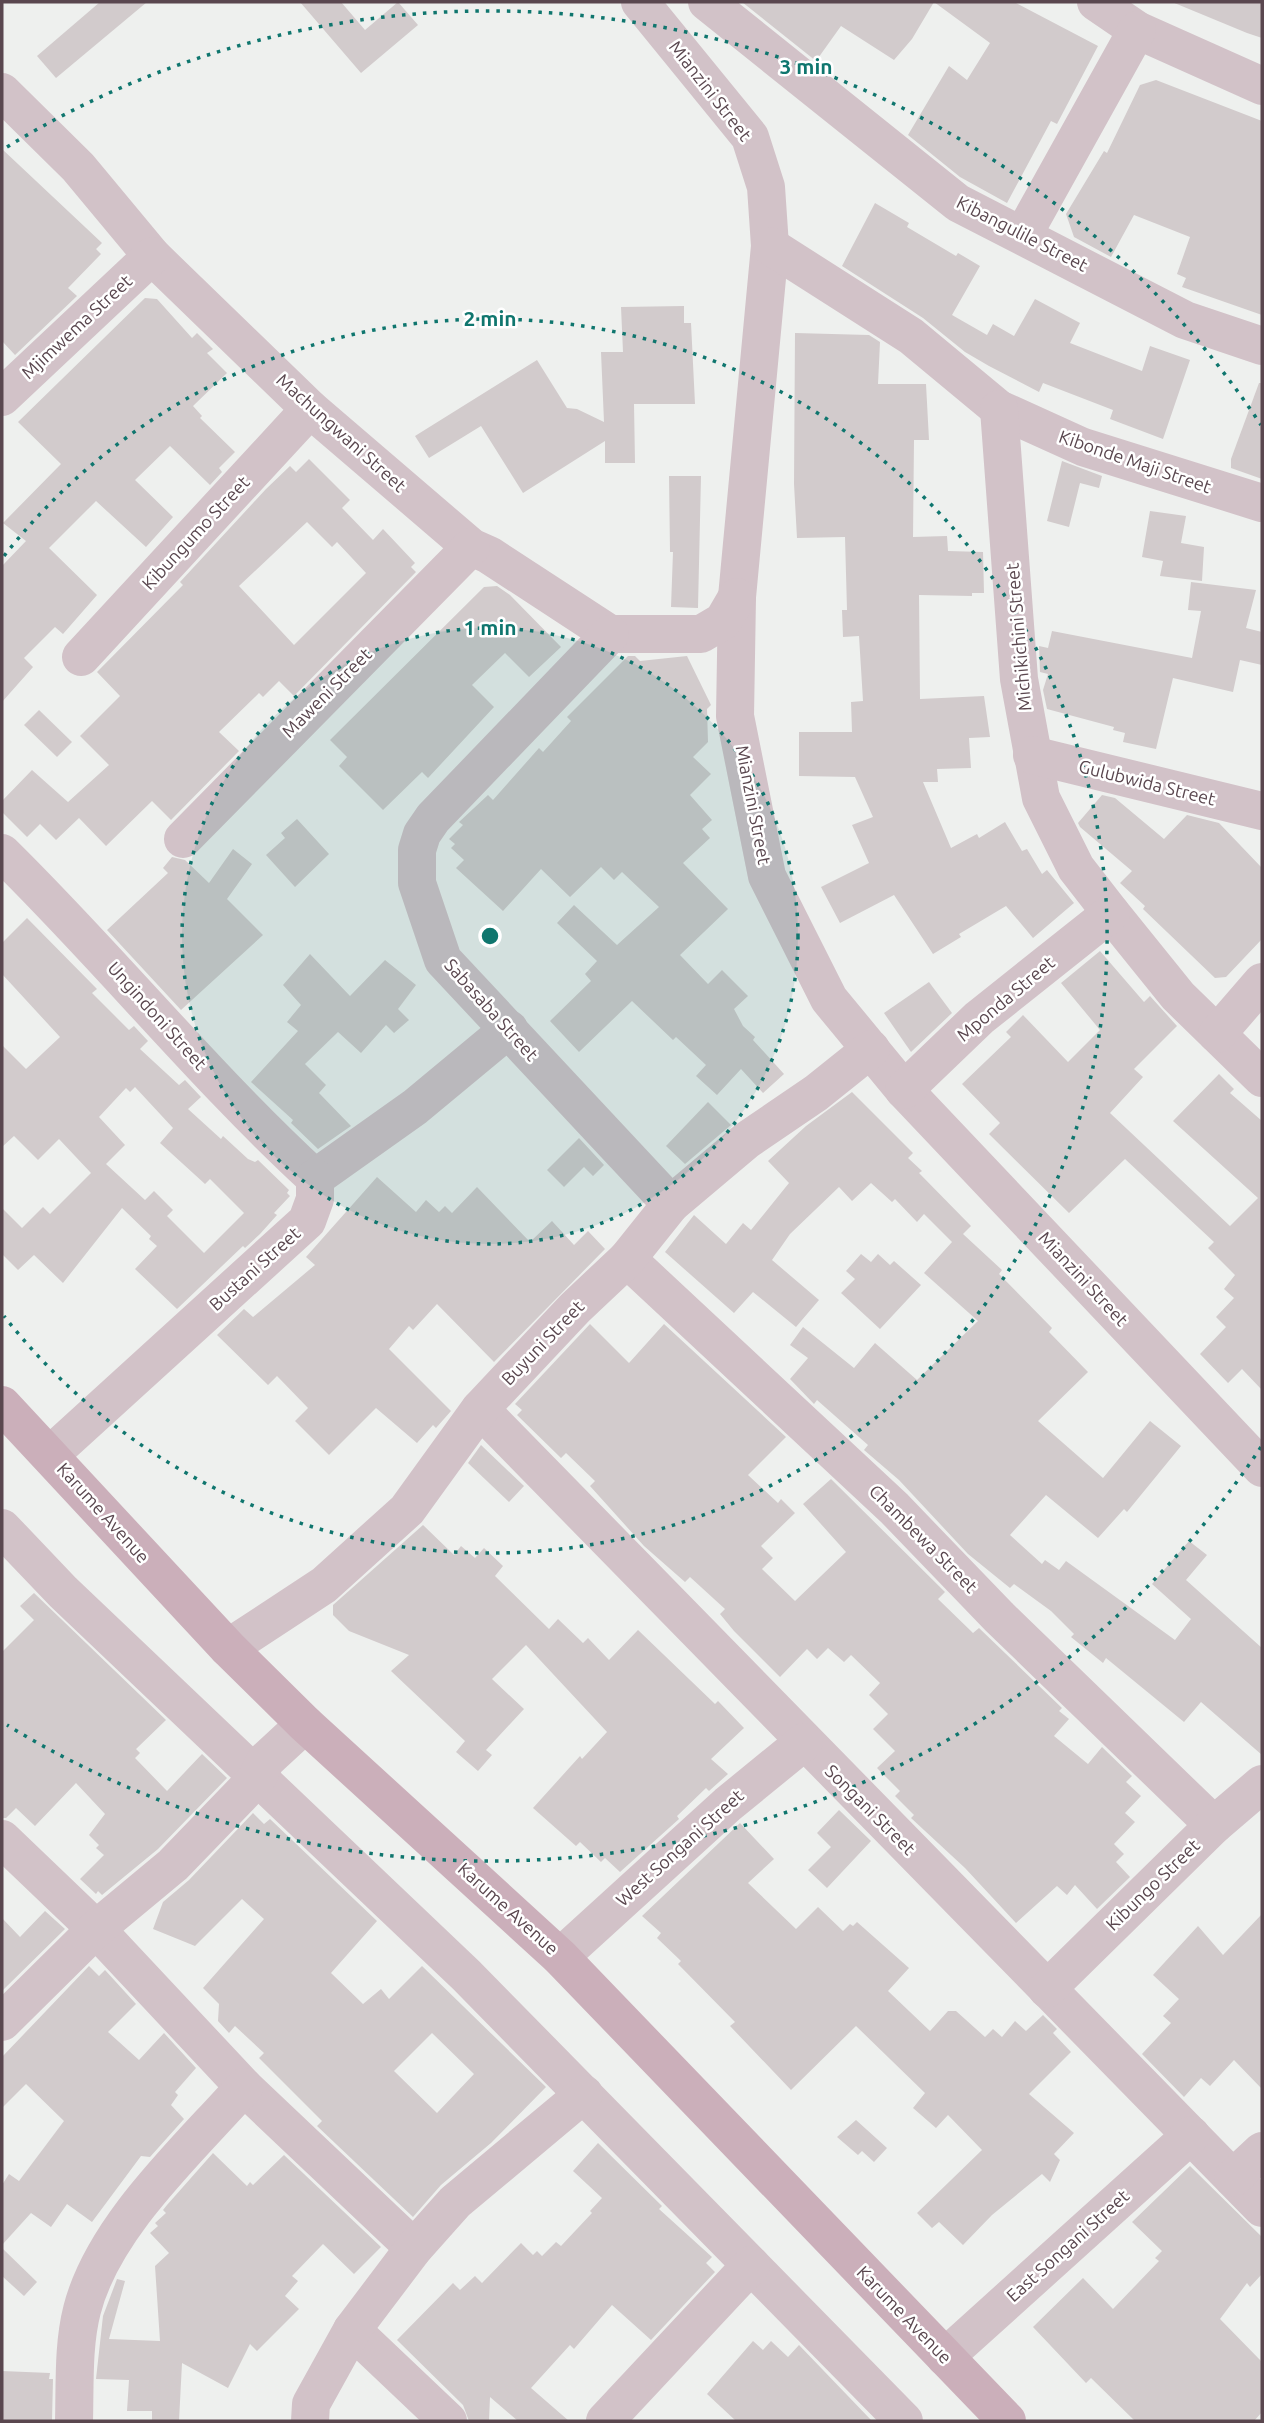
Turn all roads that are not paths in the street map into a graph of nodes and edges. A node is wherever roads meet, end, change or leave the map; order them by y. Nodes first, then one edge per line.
1 (640, 2) edge
2 (707, 2) edge
3 (1096, 2) edge
4 (1137, 30) junction
5 (1262, 86) edge
6 (2, 92) edge
7 (1023, 235) junction
8 (770, 246) junction
9 (152, 256) junction
10 (1262, 346) edge
11 (2, 397) edge
12 (310, 409) junction
13 (999, 409) junction
14 (1262, 503) edge
15 (471, 547) junction
16 (737, 597) junction
17 (610, 634) junction
18 (81, 657) dead end
19 (1032, 755) junction
20 (1262, 811) edge
21 (183, 839) dead end
22 (2, 853) edge
23 (1111, 913) junction
24 (1262, 982) edge
25 (509, 1029) junction
26 (1217, 1034) junction
27 (871, 1049) junction
28 (1262, 1078) edge
29 (904, 1090) junction
30 (315, 1178) junction
31 (671, 1204) junction
32 (627, 1258) junction
33 (2, 1405) edge
34 (480, 1409) junction
35 (51, 1454) junction
36 (1262, 1468) edge
37 (2, 1528) edge
38 (228, 1648) junction
39 (804, 1742) junction
40 (279, 1750) junction
41 (1262, 1784) edge
42 (1214, 1825) junction
43 (2, 1839) edge
44 (96, 1929) junction
45 (560, 1957) junction
46 (1047, 1989) junction
47 (2, 2022) edge
48 (244, 2087) junction
49 (584, 2094) junction
50 (1191, 2136) junction
51 (1262, 2151) edge
52 (1233, 2178) junction
53 (1262, 2208) edge
54 (414, 2248) junction
55 (751, 2265) junction
56 (352, 2330) junction
57 (945, 2357) junction
58 (902, 2420) edge
59 (74, 2421) edge
60 (310, 2421) edge
61 (448, 2421) edge
62 (605, 2421) edge
63 (1007, 2421) edge

1 - 8 street, Mianzini Street
2 - 7 street, Kibangulile Street
3 - 4 street
4 - 5 street
4 - 7 street
6 - 9 street, Machungwani Street
7 - 10 street, Kibangulile Street
8 - 13 street, Kibonde Maji Street
8 - 16 street, Mianzini Street
9 - 11 street, Mjimwema Street
9 - 12 street, Machungwani Street
12 - 15 street, Machungwani Street
12 - 18 street, Kibungumo Street
13 - 14 street, Kibonde Maji Street
13 - 19 street, Michikichini Street
15 - 17 street, Machungwani Street
15 - 21 street, Maweni Street
16 - 17 street
16 - 27 street, Mianzini Street
17 - 25 street, Sabasaba Street
19 - 20 street, Gulubwida Street
19 - 23 street, Michikichini Street
22 - 30 street, Ungindoni Street
23 - 26 street, Michikichini Street
23 - 29 street, Mponda Street
24 - 26 street
25 - 30 street
25 - 31 street, Sabasaba Street
26 - 28 street, Michikichini Street
27 - 29 street, Mianzini Street
27 - 31 street, Buyuni Street
29 - 36 street, Mianzini Street
30 - 35 street, Bustani Street
31 - 32 street, Buyuni Street
32 - 34 street, Buyuni Street
32 - 42 street, Chambewa Street
33 - 35 main road, Karume Avenue
34 - 38 street, Buyuni Street
34 - 39 street, Songani Street
35 - 38 main road, Karume Avenue
37 - 40 street
38 - 40 main road, Karume Avenue
39 - 45 street, West Songani Street
39 - 46 street, Songani Street
40 - 44 street
40 - 45 main road, Karume Avenue
40 - 49 street
41 - 42 street, Kibungo Street
42 - 46 street, Kibungo Street
43 - 44 street
44 - 47 street
44 - 48 street
45 - 57 main road, Karume Avenue
46 - 50 street, Songani Street
48 - 54 street
48 - 59 street
49 - 54 street
49 - 55 street
50 - 52 street, Songani Street
50 - 57 street, East Songani Street
51 - 52 street
52 - 53 street, Songani Street
54 - 56 street
55 - 58 street
55 - 62 street
56 - 60 street
56 - 61 street
57 - 63 main road, Karume Avenue

